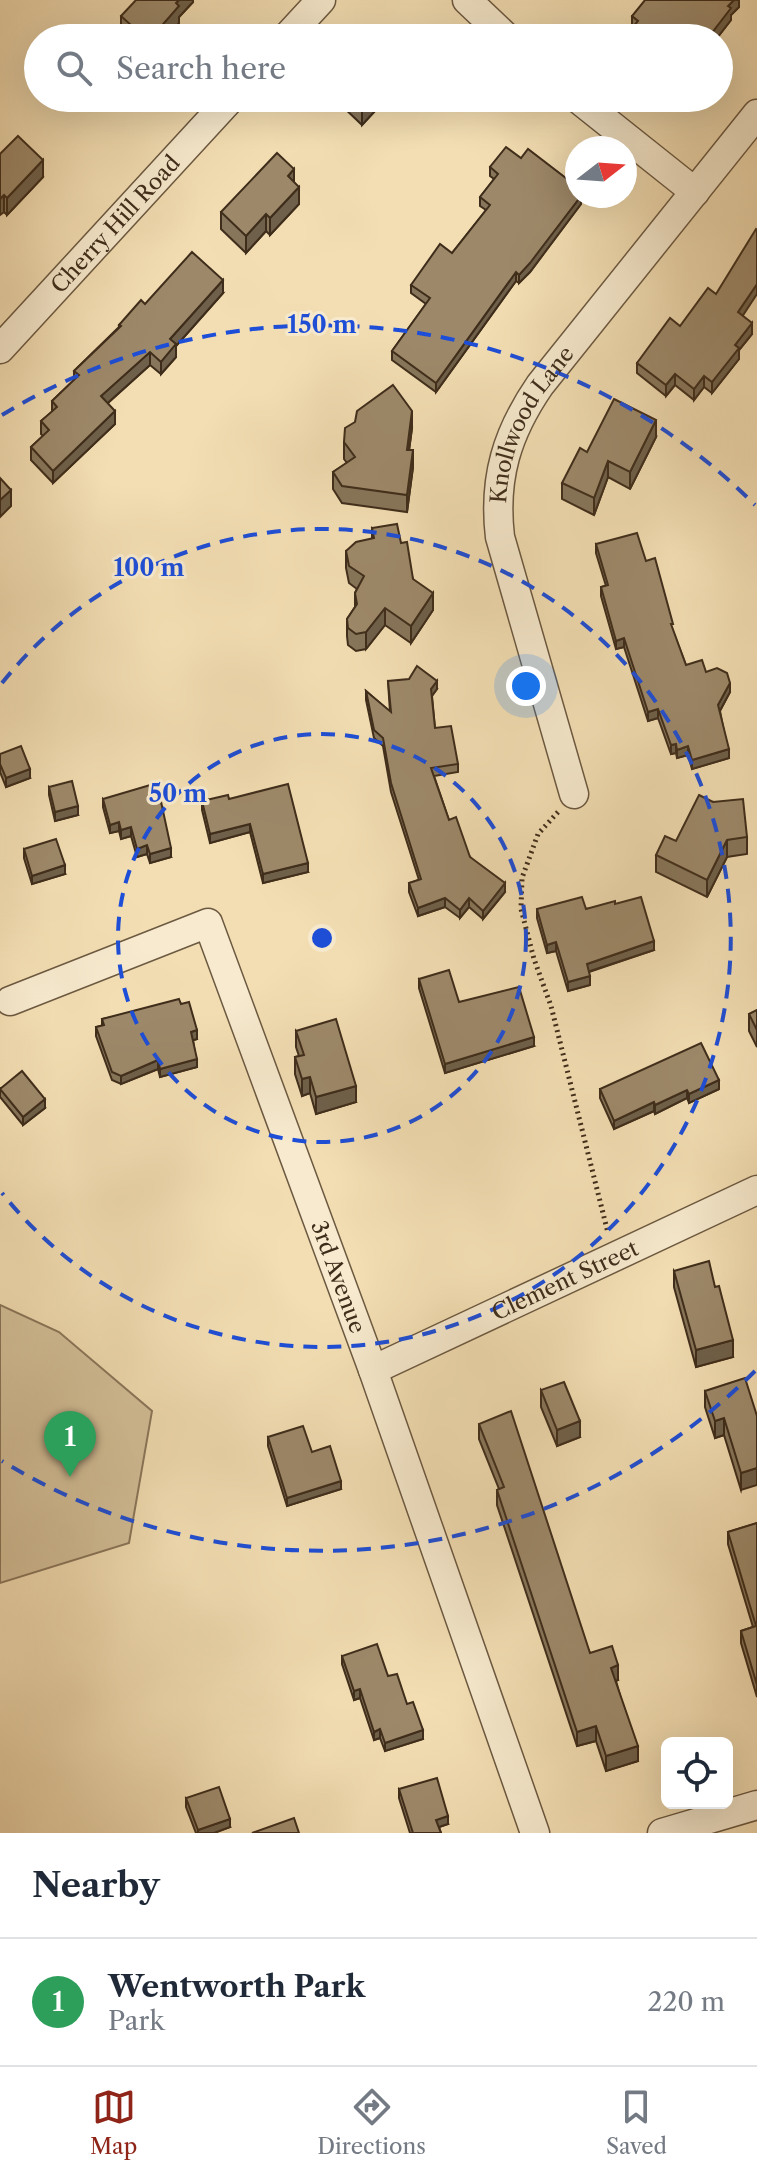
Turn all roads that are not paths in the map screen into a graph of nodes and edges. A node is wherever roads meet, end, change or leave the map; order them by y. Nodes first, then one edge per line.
1 (321, 0) edge
2 (467, 0) edge
3 (299, 24) edge
4 (492, 24) edge
5 (218, 112) edge
6 (595, 112) edge
7 (757, 114) edge
8 (695, 192) junction
9 (0, 349) edge
10 (574, 794) road end
11 (10, 1001) dead end
12 (757, 1190) edge
13 (373, 1370) junction
14 (757, 1805) edge
15 (535, 1833) edge
16 (662, 1833) edge

1 - 3 street
2 - 4 street
5 - 9 street, Cherry Hill Road
6 - 8 street
7 - 8 street, Knollwood Lane
8 - 10 street, Knollwood Lane
11 - 13 street, 3rd Avenue
12 - 13 street, Clement Street
13 - 15 street, 3rd Avenue
14 - 16 street

